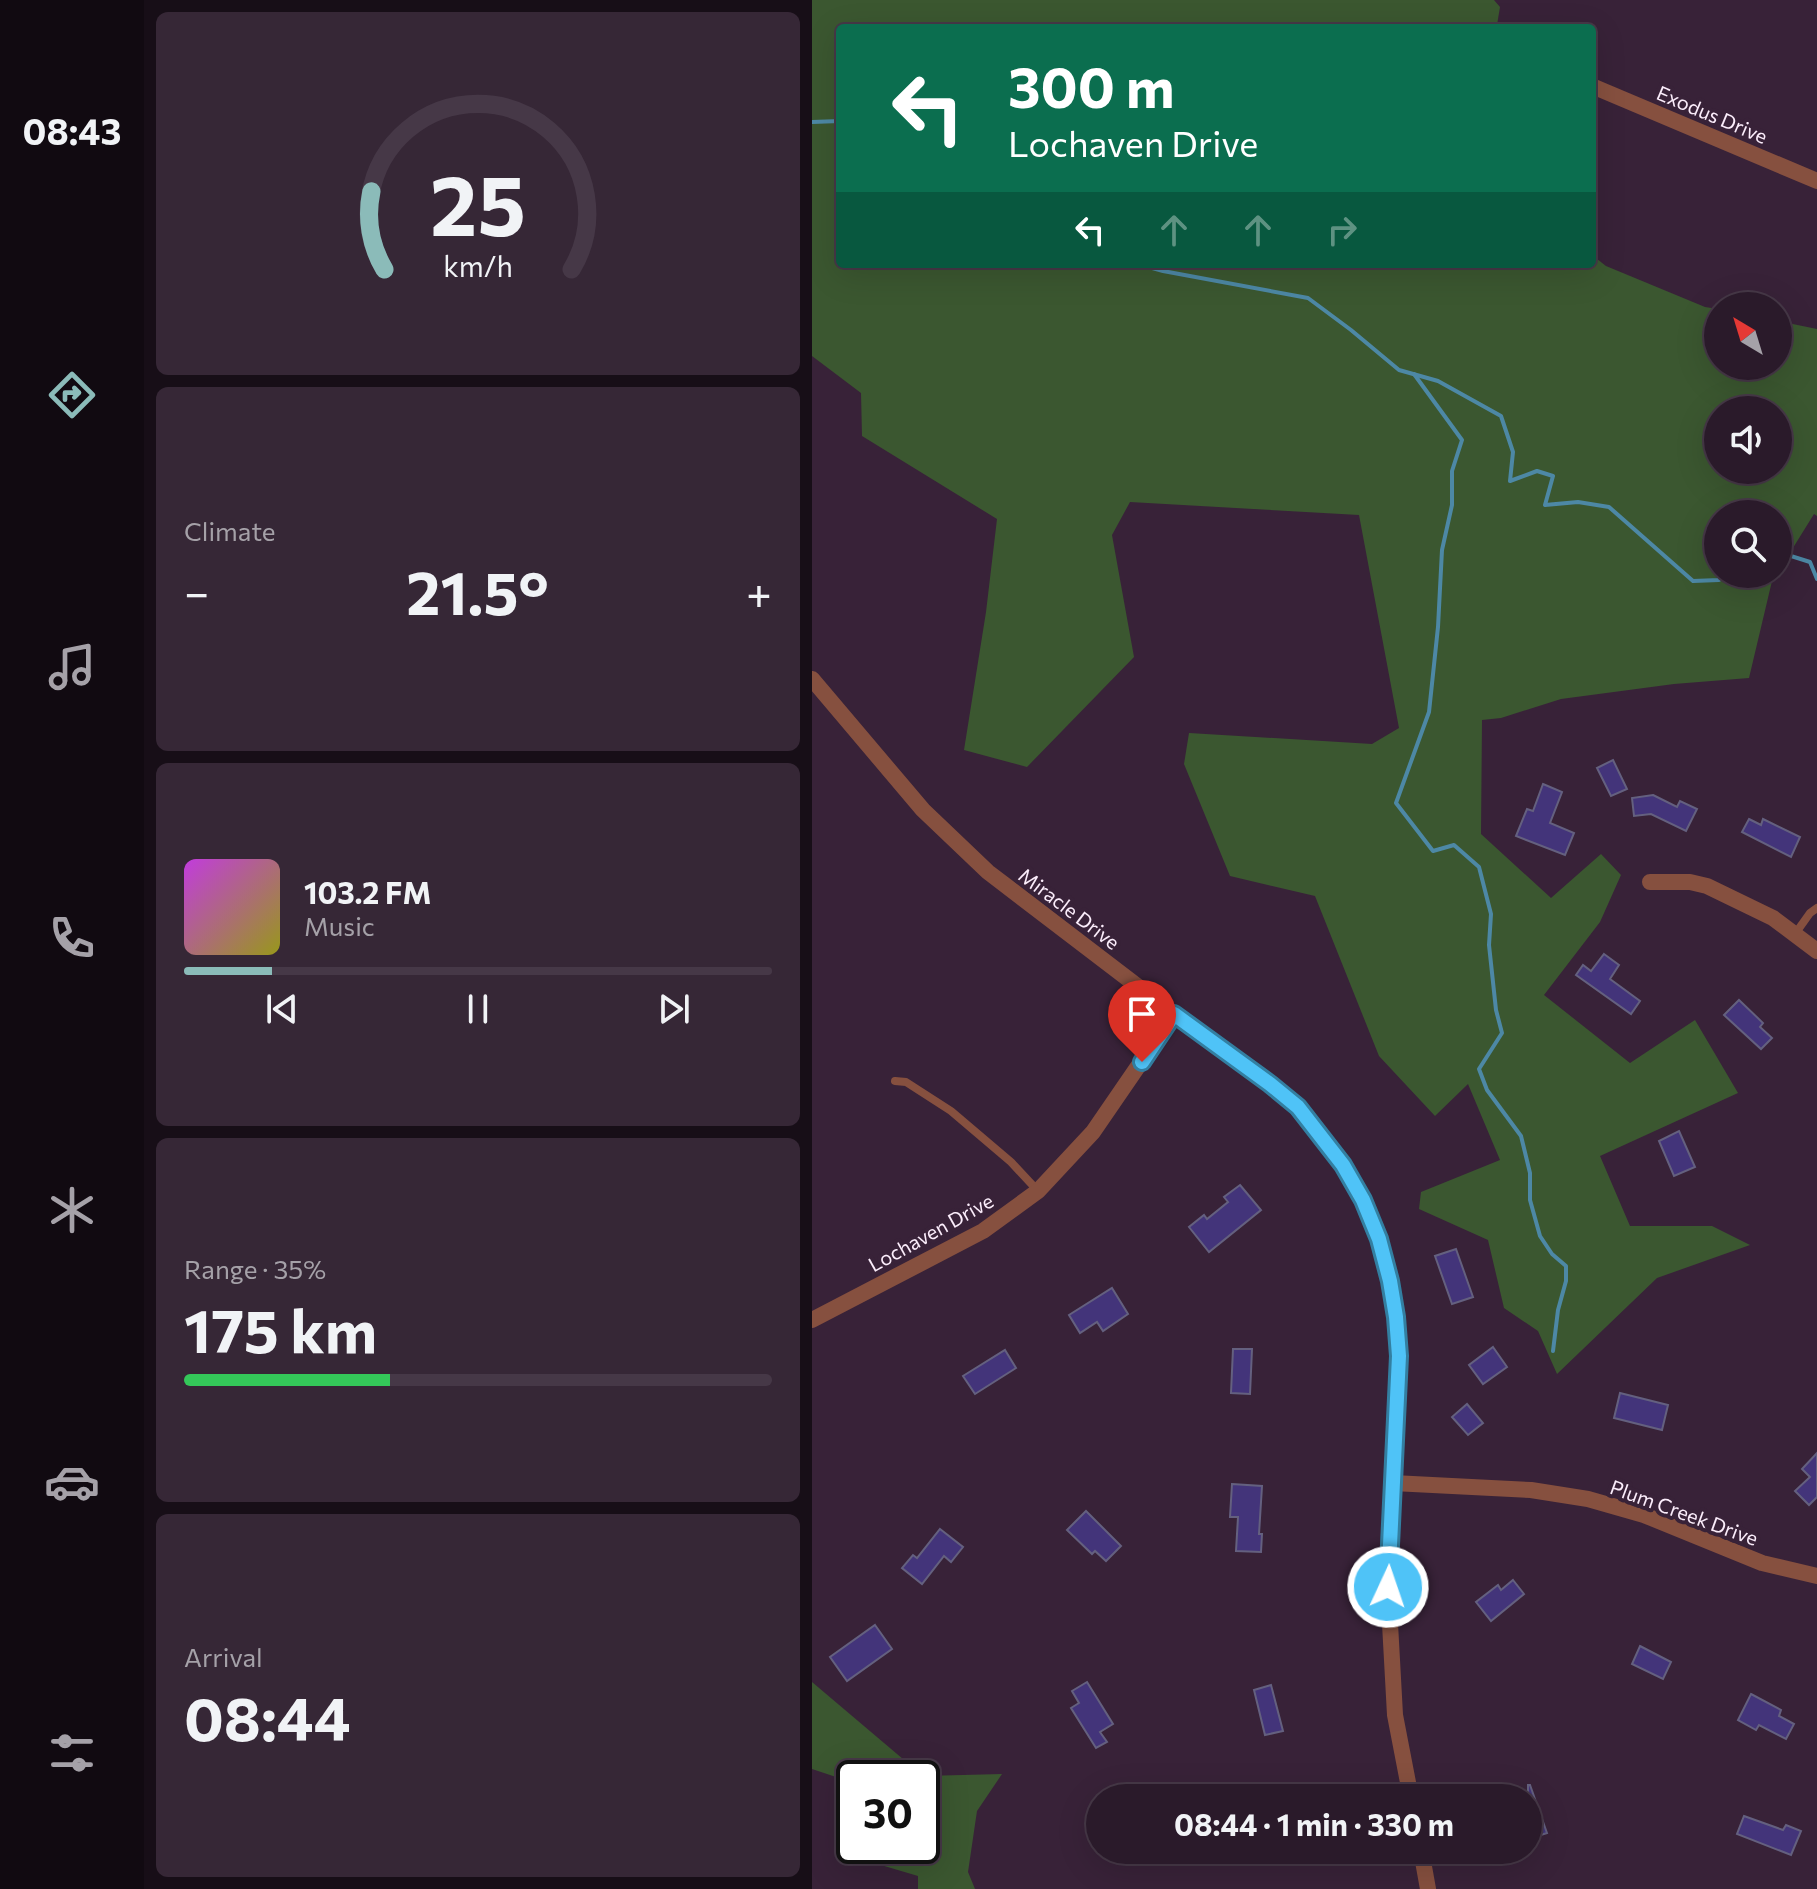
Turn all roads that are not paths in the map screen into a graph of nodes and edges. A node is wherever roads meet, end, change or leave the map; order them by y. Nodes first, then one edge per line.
1 (1596, 88) edge
2 (1817, 181) edge
3 (812, 679) edge
4 (1650, 882) dead end
5 (1817, 908) edge
6 (1795, 934) junction
7 (1817, 951) edge
8 (1174, 1014) junction
9 (895, 1081) dead end
10 (1038, 1191) junction
11 (812, 1320) edge
12 (1393, 1483) junction
13 (1817, 1576) edge
14 (1408, 1784) edge
15 (1424, 1864) edge
16 (1428, 1889) edge

1 - 2 street, Exodus Drive
3 - 8 street, Miracle Drive
4 - 6 street
5 - 6 lane
6 - 7 street
8 - 10 street, Lochaven Drive
8 - 12 street, Miracle Drive
9 - 10 lane
10 - 11 street, Lochaven Drive
12 - 13 street, Plum Creek Drive
12 - 14 street, Miracle Drive
15 - 16 street

